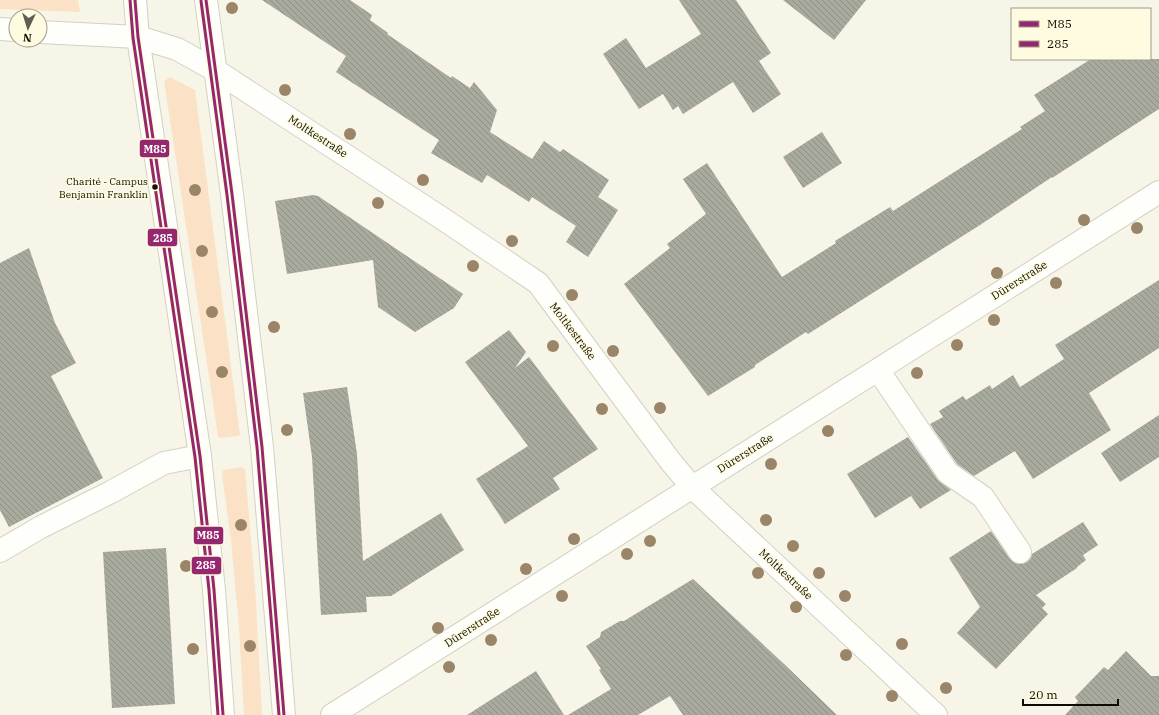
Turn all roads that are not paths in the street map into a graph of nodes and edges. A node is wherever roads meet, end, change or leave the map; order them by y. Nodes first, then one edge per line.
1 (134, 0) edge
2 (206, 0) edge
3 (48, 32) edge
4 (138, 37) junction
5 (215, 70) junction
6 (1159, 192) edge
7 (878, 370) junction
8 (200, 456) junction
9 (692, 487) junction
10 (0, 550) edge
11 (1020, 552) dead end
12 (223, 715) edge
13 (284, 715) edge
14 (332, 715) edge
15 (936, 715) edge

1 - 4 street
2 - 5 street
3 - 4 street, Moltkestraße
4 - 5 street, Moltkestraße
4 - 8 street
5 - 9 street, Moltkestraße
5 - 13 street
6 - 7 street, Dürerstraße
7 - 9 street, Dürerstraße
7 - 11 street
8 - 10 street
8 - 12 street
9 - 14 street, Dürerstraße
9 - 15 street, Moltkestraße

